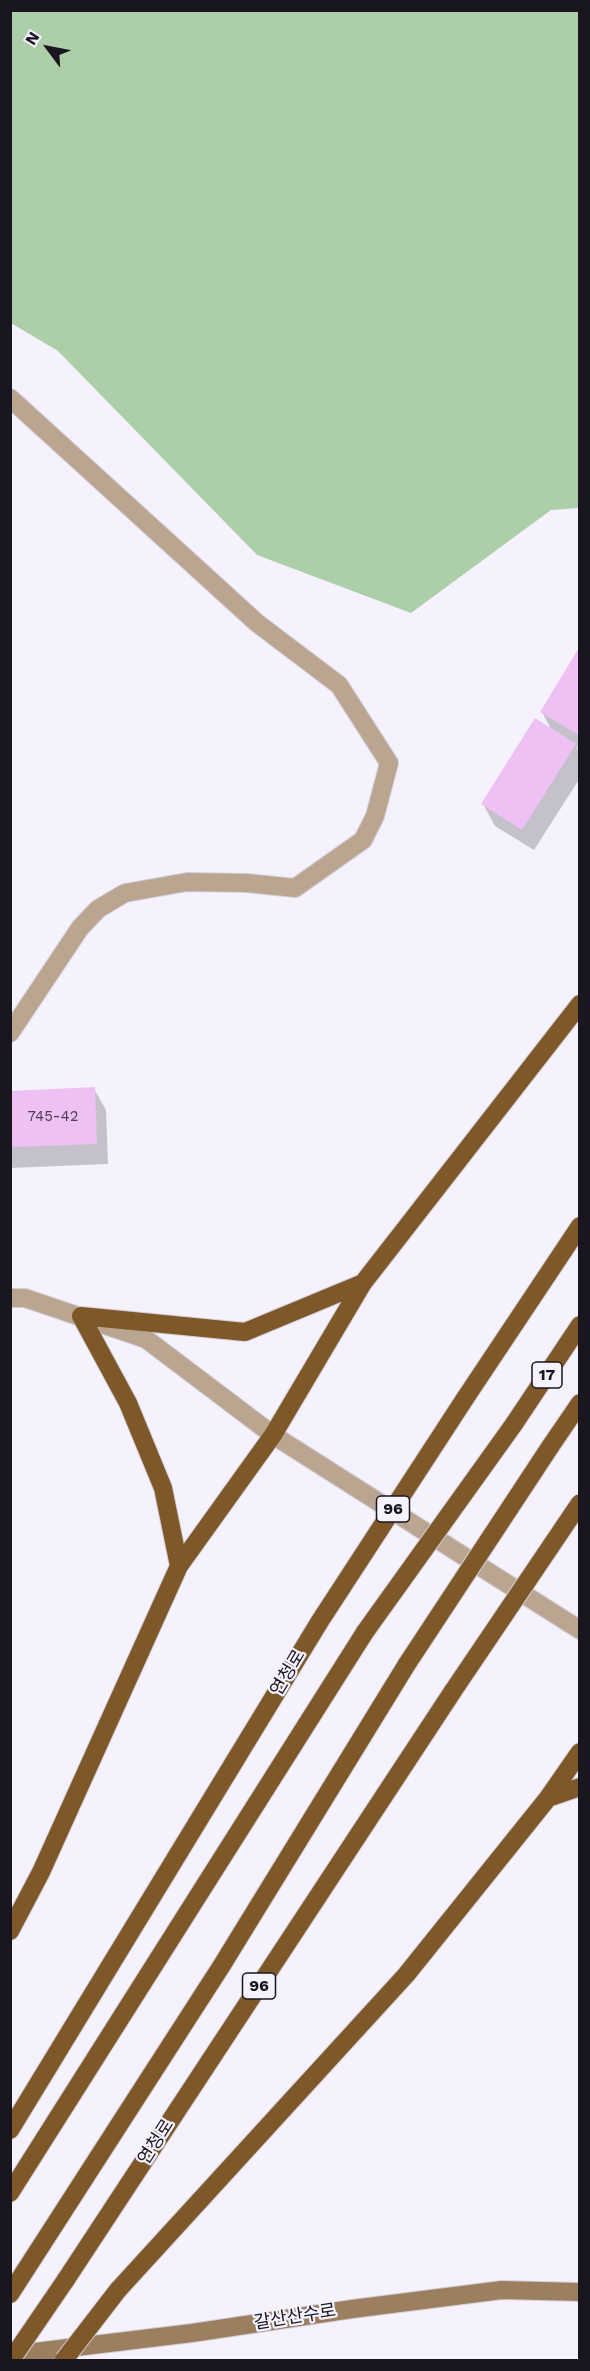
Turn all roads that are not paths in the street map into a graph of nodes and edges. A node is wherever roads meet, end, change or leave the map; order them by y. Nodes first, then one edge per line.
1 (10, 398) edge
2 (579, 1004) edge
3 (10, 1033) edge
4 (579, 1226) edge
5 (363, 1283) junction
6 (10, 1298) edge
7 (81, 1316) junction
8 (579, 1326) edge
9 (579, 1403) edge
10 (273, 1435) junction
11 (579, 1503) edge
12 (179, 1566) junction
13 (579, 1630) edge
14 (579, 1752) edge
15 (579, 1787) edge
16 (548, 1797) junction
17 (10, 1932) edge
18 (10, 2130) edge
19 (10, 2193) edge
20 (579, 2292) edge
21 (10, 2294) edge
22 (10, 2355) edge
23 (11, 2361) edge
24 (64, 2361) edge

1 - 3 street
2 - 5 highway
4 - 18 highway, 연청로 / 96, bridge
5 - 7 highway
5 - 10 highway
6 - 7 street
7 - 10 street
7 - 12 highway
8 - 19 highway, 17, bridge
9 - 21 highway, 17, bridge
10 - 12 highway
10 - 13 street
11 - 23 highway, 연청로 / 96, bridge
12 - 17 highway
14 - 16 highway
15 - 16 highway
16 - 24 highway, bridge
20 - 22 main road, 갈산산수로

